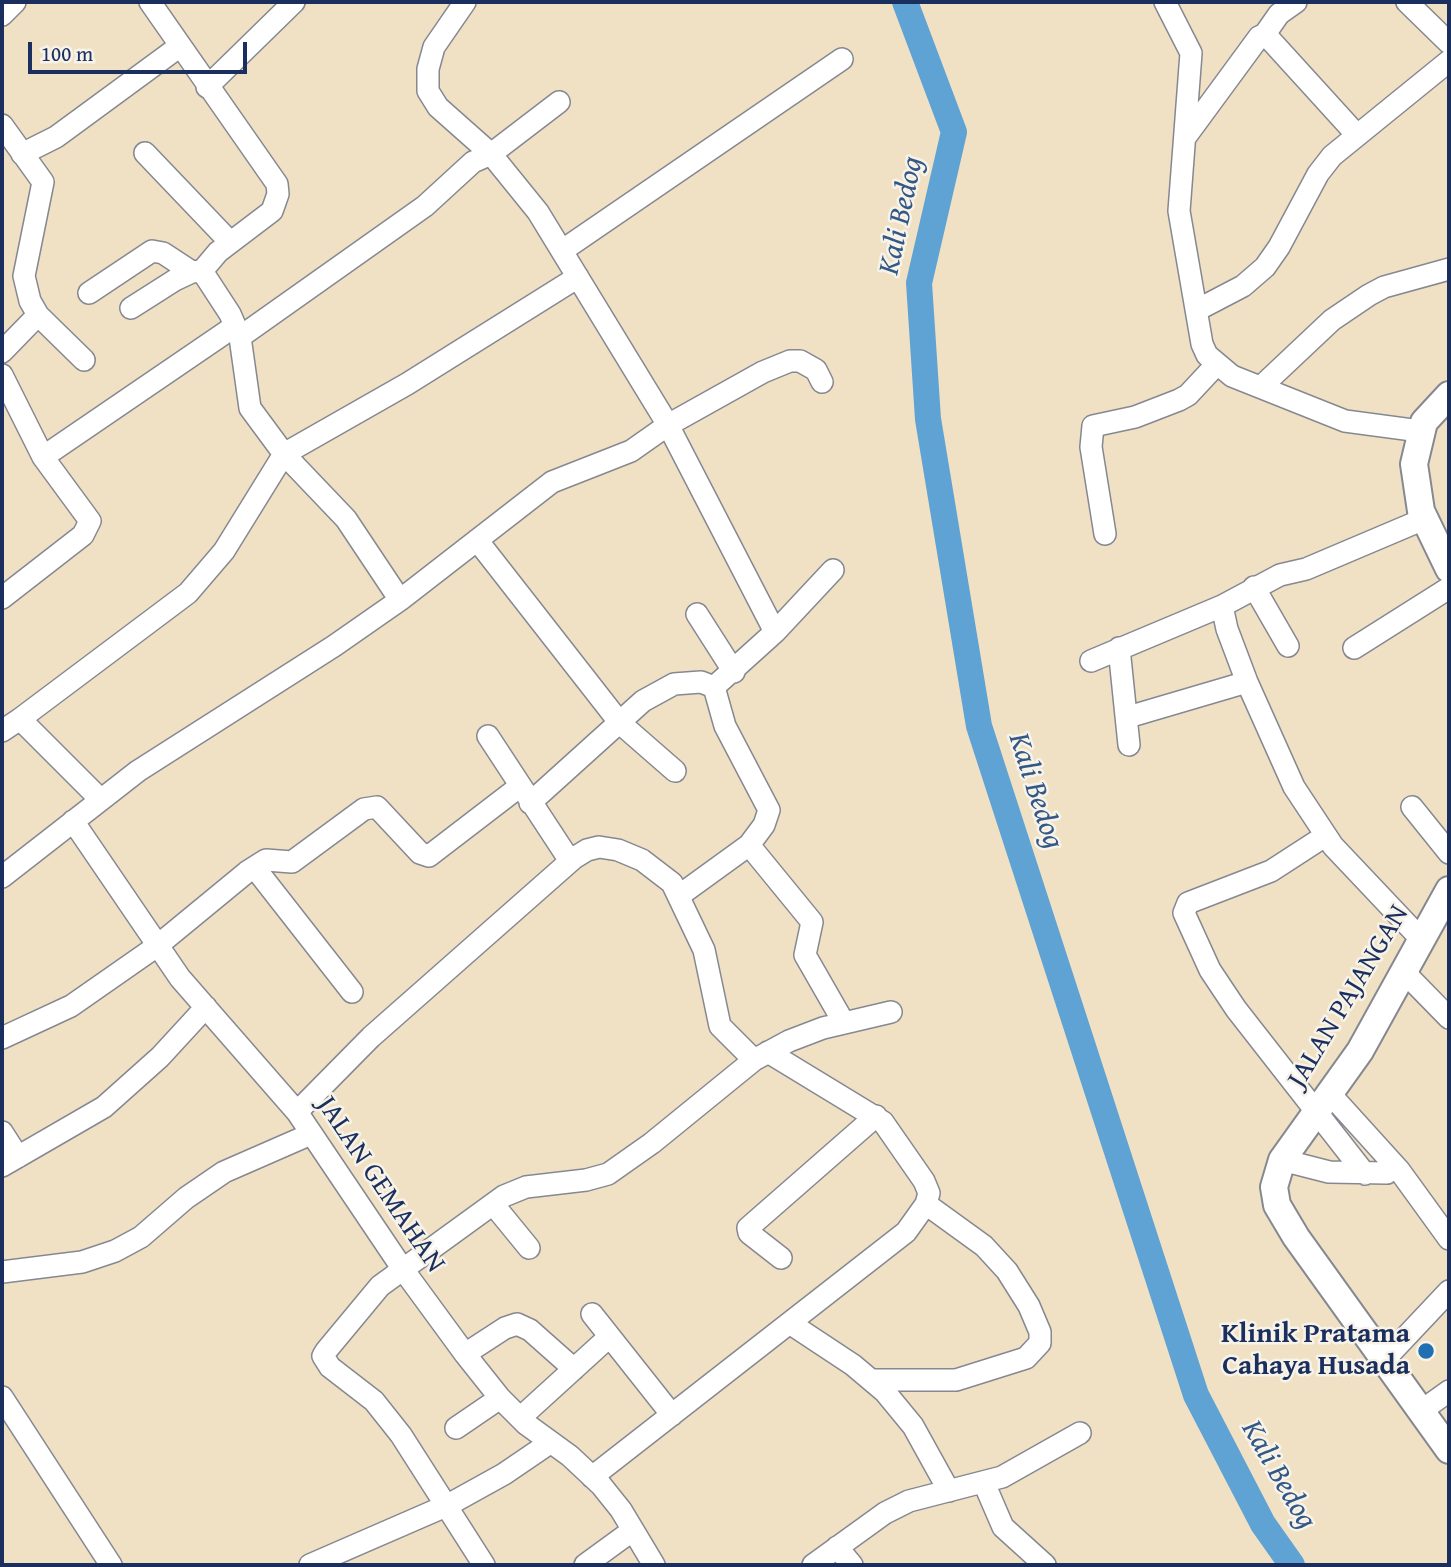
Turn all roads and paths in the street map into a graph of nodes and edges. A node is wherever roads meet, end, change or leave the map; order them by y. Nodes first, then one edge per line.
1 (15, 2) edge
2 (150, 2) edge
3 (294, 2) edge
4 (465, 2) edge
5 (1165, 2) edge
6 (1296, 2) edge
7 (1407, 2) edge
8 (2, 15) edge
9 (1265, 34) junction
10 (1449, 43) edge
11 (180, 46) junction
12 (842, 59) dead end
13 (1449, 61) edge
14 (207, 88) junction
15 (559, 102) dead end
16 (2, 125) edge
17 (1356, 134) junction
18 (1187, 135) junction
19 (145, 153) dead end
20 (22, 154) junction
21 (491, 154) junction
22 (230, 242) junction
23 (563, 250) junction
24 (1449, 269) edge
25 (197, 271) junction
26 (578, 277) junction
27 (89, 293) dead end
28 (131, 308) dead end
29 (1197, 310) junction
30 (38, 315) junction
31 (237, 331) junction
32 (2, 352) edge
33 (84, 360) dead end
34 (1216, 365) junction
35 (2, 375) edge
36 (821, 382) dead end
37 (1263, 385) junction
38 (1449, 395) edge
39 (668, 425) junction
40 (1420, 431) junction
41 (284, 454) junction
42 (43, 457) junction
43 (1424, 519) junction
44 (1105, 534) dead end
45 (477, 540) junction
46 (1447, 559) edge
47 (833, 570) dead end
48 (1254, 587) junction
49 (1449, 588) edge
50 (2, 598) edge
51 (400, 600) junction
52 (1222, 606) junction
53 (697, 614) dead end
54 (775, 632) junction
55 (1289, 646) dead end
56 (1119, 648) junction
57 (1354, 648) dead end
58 (1091, 661) dead end
59 (734, 672) junction
60 (1247, 682) junction
61 (714, 687) junction
62 (1128, 717) junction
63 (620, 723) junction
64 (11, 725) edge
65 (488, 736) dead end
66 (1129, 745) dead end
67 (675, 771) dead end
68 (525, 795) junction
69 (100, 799) junction
70 (1412, 807) dead end
71 (73, 821) junction
72 (1325, 836) junction
73 (749, 845) junction
74 (1449, 853) edge
75 (570, 861) junction
76 (255, 868) junction
77 (2, 877) edge
78 (1449, 890) edge
79 (680, 895) junction
80 (1420, 938) junction
81 (157, 946) junction
82 (1403, 971) junction
83 (352, 992) dead end
84 (206, 1007) junction
85 (891, 1012) dead end
86 (1449, 1018) edge
87 (844, 1023) junction
88 (2, 1038) edge
89 (761, 1056) junction
90 (1324, 1103) junction
91 (297, 1112) junction
92 (876, 1116) junction
93 (2, 1132) edge
94 (311, 1134) junction
95 (1282, 1160) junction
96 (10, 1162) edge
97 (1387, 1173) dead end
98 (1365, 1174) junction
99 (493, 1204) junction
100 (926, 1204) junction
101 (1449, 1239) edge
102 (529, 1248) dead end
103 (781, 1258) dead end
104 (402, 1268) junction
105 (2, 1272) edge
106 (1449, 1291) edge
107 (592, 1314) dead end
108 (791, 1324) junction
109 (608, 1337) junction
110 (465, 1354) junction
111 (1384, 1360) junction
112 (574, 1369) junction
113 (873, 1380) junction
114 (1449, 1391) edge
115 (2, 1397) edge
116 (500, 1398) junction
117 (1421, 1412) junction
118 (672, 1415) junction
119 (520, 1418) junction
120 (456, 1428) dead end
121 (1080, 1433) dead end
122 (551, 1442) junction
123 (1449, 1450) edge
124 (935, 1465) junction
125 (592, 1477) junction
126 (984, 1483) junction
127 (949, 1491) junction
128 (922, 1496) junction
129 (448, 1504) junction
130 (633, 1530) junction
131 (837, 1547) junction
132 (111, 1565) edge
133 (310, 1565) edge
134 (484, 1565) edge
135 (584, 1565) edge
136 (654, 1565) edge
137 (813, 1565) edge
138 (852, 1565) edge
139 (1045, 1565) edge

1 - 8 street
2 - 11 street
3 - 14 street
4 - 21 street
5 - 18 street
6 - 9 street
7 - 10 street
9 - 17 street
9 - 18 street
11 - 14 street
11 - 20 street
12 - 23 street
13 - 17 street
14 - 22 street
15 - 21 street
16 - 20 street
17 - 29 street
18 - 29 street
19 - 22 street
20 - 30 street
21 - 23 street
21 - 31 street
22 - 25 street
23 - 26 street
24 - 37 street
25 - 27 street
25 - 28 street
25 - 31 street
26 - 39 street
26 - 41 street
29 - 34 street
30 - 32 street
30 - 33 street
31 - 41 street
31 - 42 street
34 - 37 street
34 - 44 street
35 - 42 street
36 - 39 street
37 - 40 street
38 - 40 main road
39 - 45 street
39 - 54 street
40 - 43 main road
41 - 51 street
41 - 64 street
42 - 50 street
43 - 46 main road
43 - 48 street
45 - 51 street
45 - 63 street
47 - 54 street
48 - 52 street
48 - 55 street
49 - 57 street
51 - 69 street
52 - 56 street
52 - 60 street
53 - 59 street
54 - 59 street
56 - 58 street
56 - 62 street
59 - 61 street
60 - 62 street
60 - 72 street
61 - 63 street
61 - 73 street
62 - 66 street
63 - 67 street
63 - 68 street
64 - 69 street
65 - 68 street
68 - 75 street
68 - 76 street
69 - 71 street
70 - 74 street
71 - 77 street
71 - 81 street, JALAN GEMAHAN
72 - 80 street
72 - 90 street
73 - 79 street
73 - 87 street
75 - 79 street
75 - 91 street
76 - 81 street
76 - 83 street
78 - 80 main road, JALAN PAJANGAN
79 - 89 street
80 - 82 main road, JALAN PAJANGAN
81 - 84 street, JALAN GEMAHAN
81 - 88 street
82 - 86 street
82 - 90 main road, JALAN PAJANGAN
84 - 91 street, JALAN GEMAHAN
84 - 96 street
85 - 87 street
87 - 89 street
89 - 92 street
89 - 99 street
90 - 95 main road, JALAN PAJANGAN
90 - 98 street
90 - 101 street
91 - 94 street, JALAN GEMAHAN
92 - 100 street
92 - 103 street
93 - 96 street
94 - 104 street, JALAN GEMAHAN
94 - 105 street
95 - 98 street
95 - 111 main road, JALAN PAJANGAN
97 - 98 street
99 - 102 street
99 - 104 street
100 - 108 street
100 - 113 street
104 - 110 street, JALAN GEMAHAN
104 - 129 street
106 - 111 street
107 - 109 street
108 - 113 street
108 - 118 street
109 - 112 street
109 - 118 street
110 - 112 street
110 - 116 street, JALAN GEMAHAN
111 - 117 main road, JALAN PAJANGAN
112 - 119 street
113 - 124 street
114 - 117 street
115 - 132 street
116 - 119 street, JALAN GEMAHAN
116 - 120 street
117 - 123 main road, JALAN PAJANGAN
118 - 125 street
119 - 122 street, JALAN GEMAHAN
121 - 126 street
122 - 125 street, JALAN GEMAHAN
122 - 129 street
124 - 127 street
124 - 128 street
125 - 130 street, JALAN GEMAHAN
126 - 127 street
126 - 139 street
127 - 128 street
128 - 131 street
129 - 133 street
129 - 134 street
130 - 135 street
130 - 136 street, JALAN GEMAHAN
131 - 137 street
131 - 138 street

